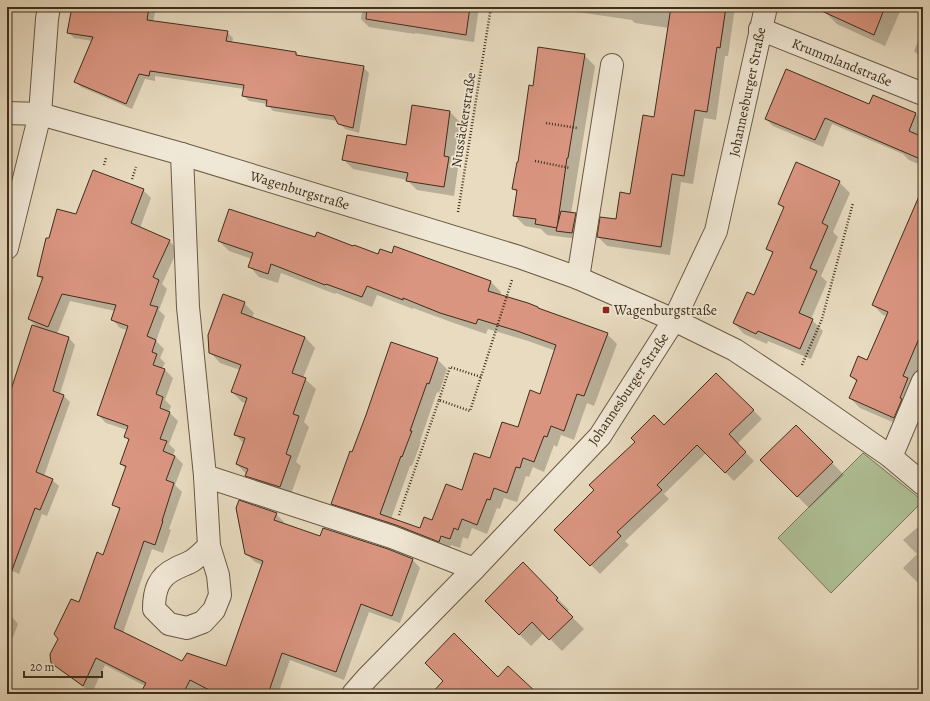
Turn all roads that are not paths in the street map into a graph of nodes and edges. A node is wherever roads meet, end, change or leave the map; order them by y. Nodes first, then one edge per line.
1 (49, 7) edge
2 (766, 7) edge
3 (760, 29) junction
4 (612, 65) dead end
5 (923, 94) edge
6 (7, 113) edge
7 (40, 114) junction
8 (182, 154) junction
9 (7, 248) edge
10 (578, 278) junction
11 (674, 320) junction
12 (923, 381) edge
13 (891, 457) junction
14 (205, 476) junction
15 (923, 484) edge
16 (209, 546) dead end
17 (474, 569) junction
18 (353, 694) edge

1 - 7 street
2 - 3 street, Johannesburger Straße
3 - 5 street, Krummlandstraße
3 - 11 street, Johannesburger Straße
4 - 10 street
6 - 7 street, Wagenburgstraße
7 - 8 street, Wagenburgstraße
7 - 9 street
8 - 10 street, Wagenburgstraße
8 - 14 street
10 - 11 street, Wagenburgstraße
11 - 13 street, Wagenburgstraße
11 - 17 street, Johannesburger Straße
12 - 13 street
13 - 15 street, Wagenburgstraße
14 - 16 street
14 - 17 street
17 - 18 street, Johannesburger Straße

